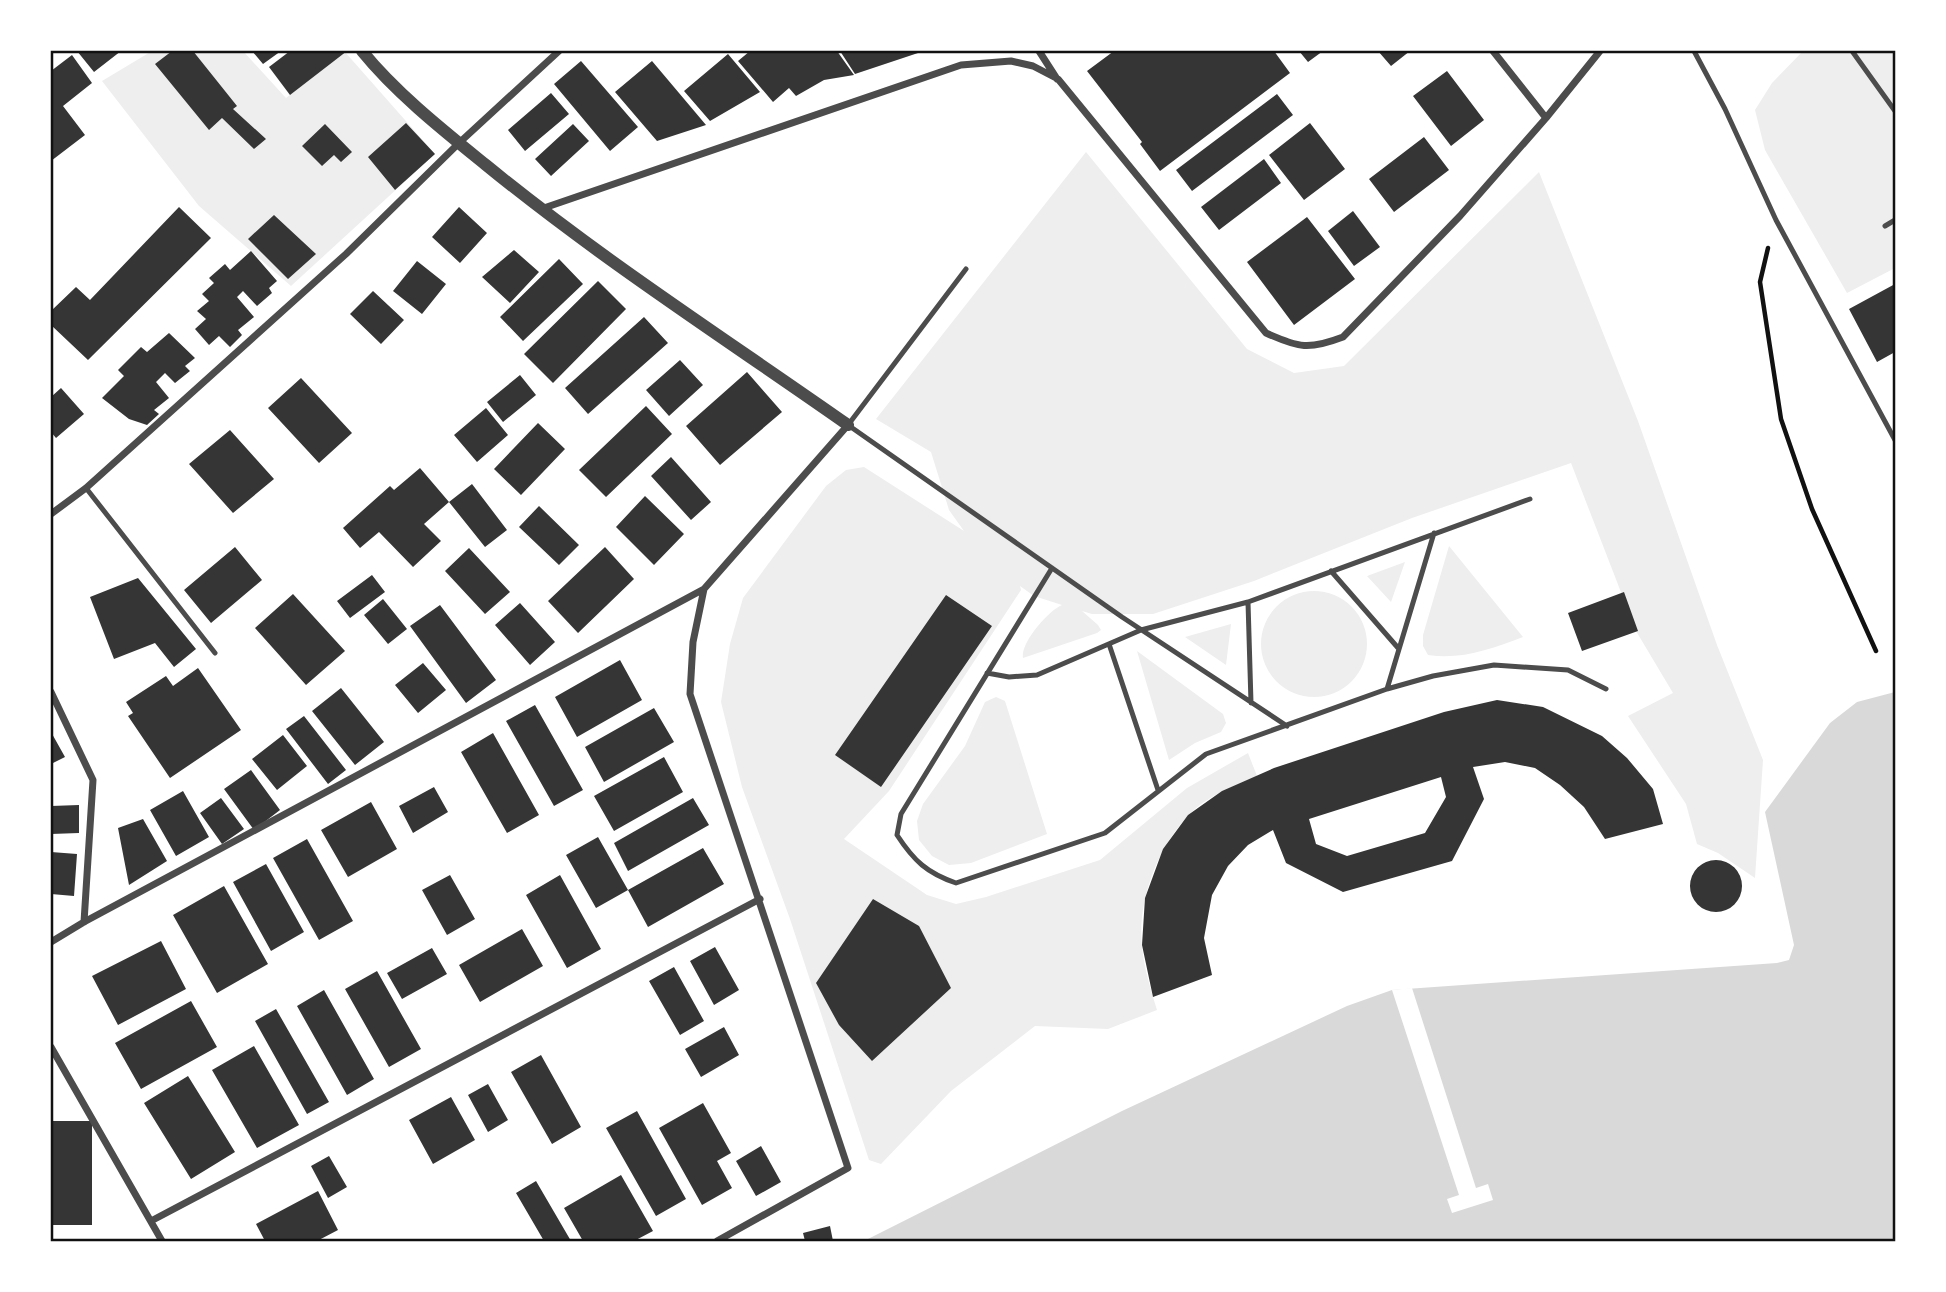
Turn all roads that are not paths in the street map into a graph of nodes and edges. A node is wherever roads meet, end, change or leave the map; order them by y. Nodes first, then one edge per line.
1 (362, 51) edge
2 (559, 51) edge
3 (1039, 51) edge
4 (1493, 51) edge
5 (1600, 51) edge
6 (1694, 51) edge
7 (1852, 51) edge
8 (1058, 79) junction
9 (1895, 111) edge
10 (1546, 118) junction
11 (459, 143) junction
12 (540, 209) junction
13 (1895, 220) edge
14 (1885, 226) dead end
15 (966, 269) dead end
16 (849, 425) junction
17 (1895, 440) edge
18 (86, 488) junction
19 (1530, 499) dead end
20 (51, 514) edge
21 (1434, 533) junction
22 (1052, 568) junction
23 (1331, 571) junction
24 (704, 590) junction
25 (1248, 602) junction
26 (1141, 630) junction
27 (1108, 644) junction
28 (1399, 649) junction
29 (215, 653) dead end
30 (987, 673) junction
31 (1387, 689) junction
32 (1606, 689) dead end
33 (51, 691) edge
34 (1251, 704) junction
35 (1287, 726) junction
36 (1158, 790) junction
37 (760, 899) junction
38 (85, 922) junction
39 (51, 942) edge
40 (51, 1047) edge
41 (151, 1221) junction
42 (162, 1241) edge
43 (717, 1241) edge

1 - 11 street
2 - 11 street
3 - 8 street
4 - 10 street
5 - 10 street
6 - 17 lane
7 - 9 lane
8 - 10 street
8 - 12 street
11 - 12 street
11 - 18 street
12 - 16 street
13 - 14 lane
15 - 16 lane
16 - 22 lane
16 - 24 street
18 - 20 street
18 - 29 lane
19 - 21 lane
21 - 23 lane
21 - 28 lane
22 - 26 lane
22 - 30 lane
23 - 25 lane
23 - 28 lane
24 - 37 street
24 - 38 street
25 - 26 lane
25 - 34 lane
26 - 27 lane
26 - 34 lane
27 - 30 lane
27 - 36 lane
28 - 31 lane
30 - 36 lane
31 - 32 lane
31 - 35 lane
33 - 38 street
34 - 35 lane
35 - 36 lane
37 - 41 street
37 - 43 street
38 - 39 street
40 - 41 street
41 - 42 street

